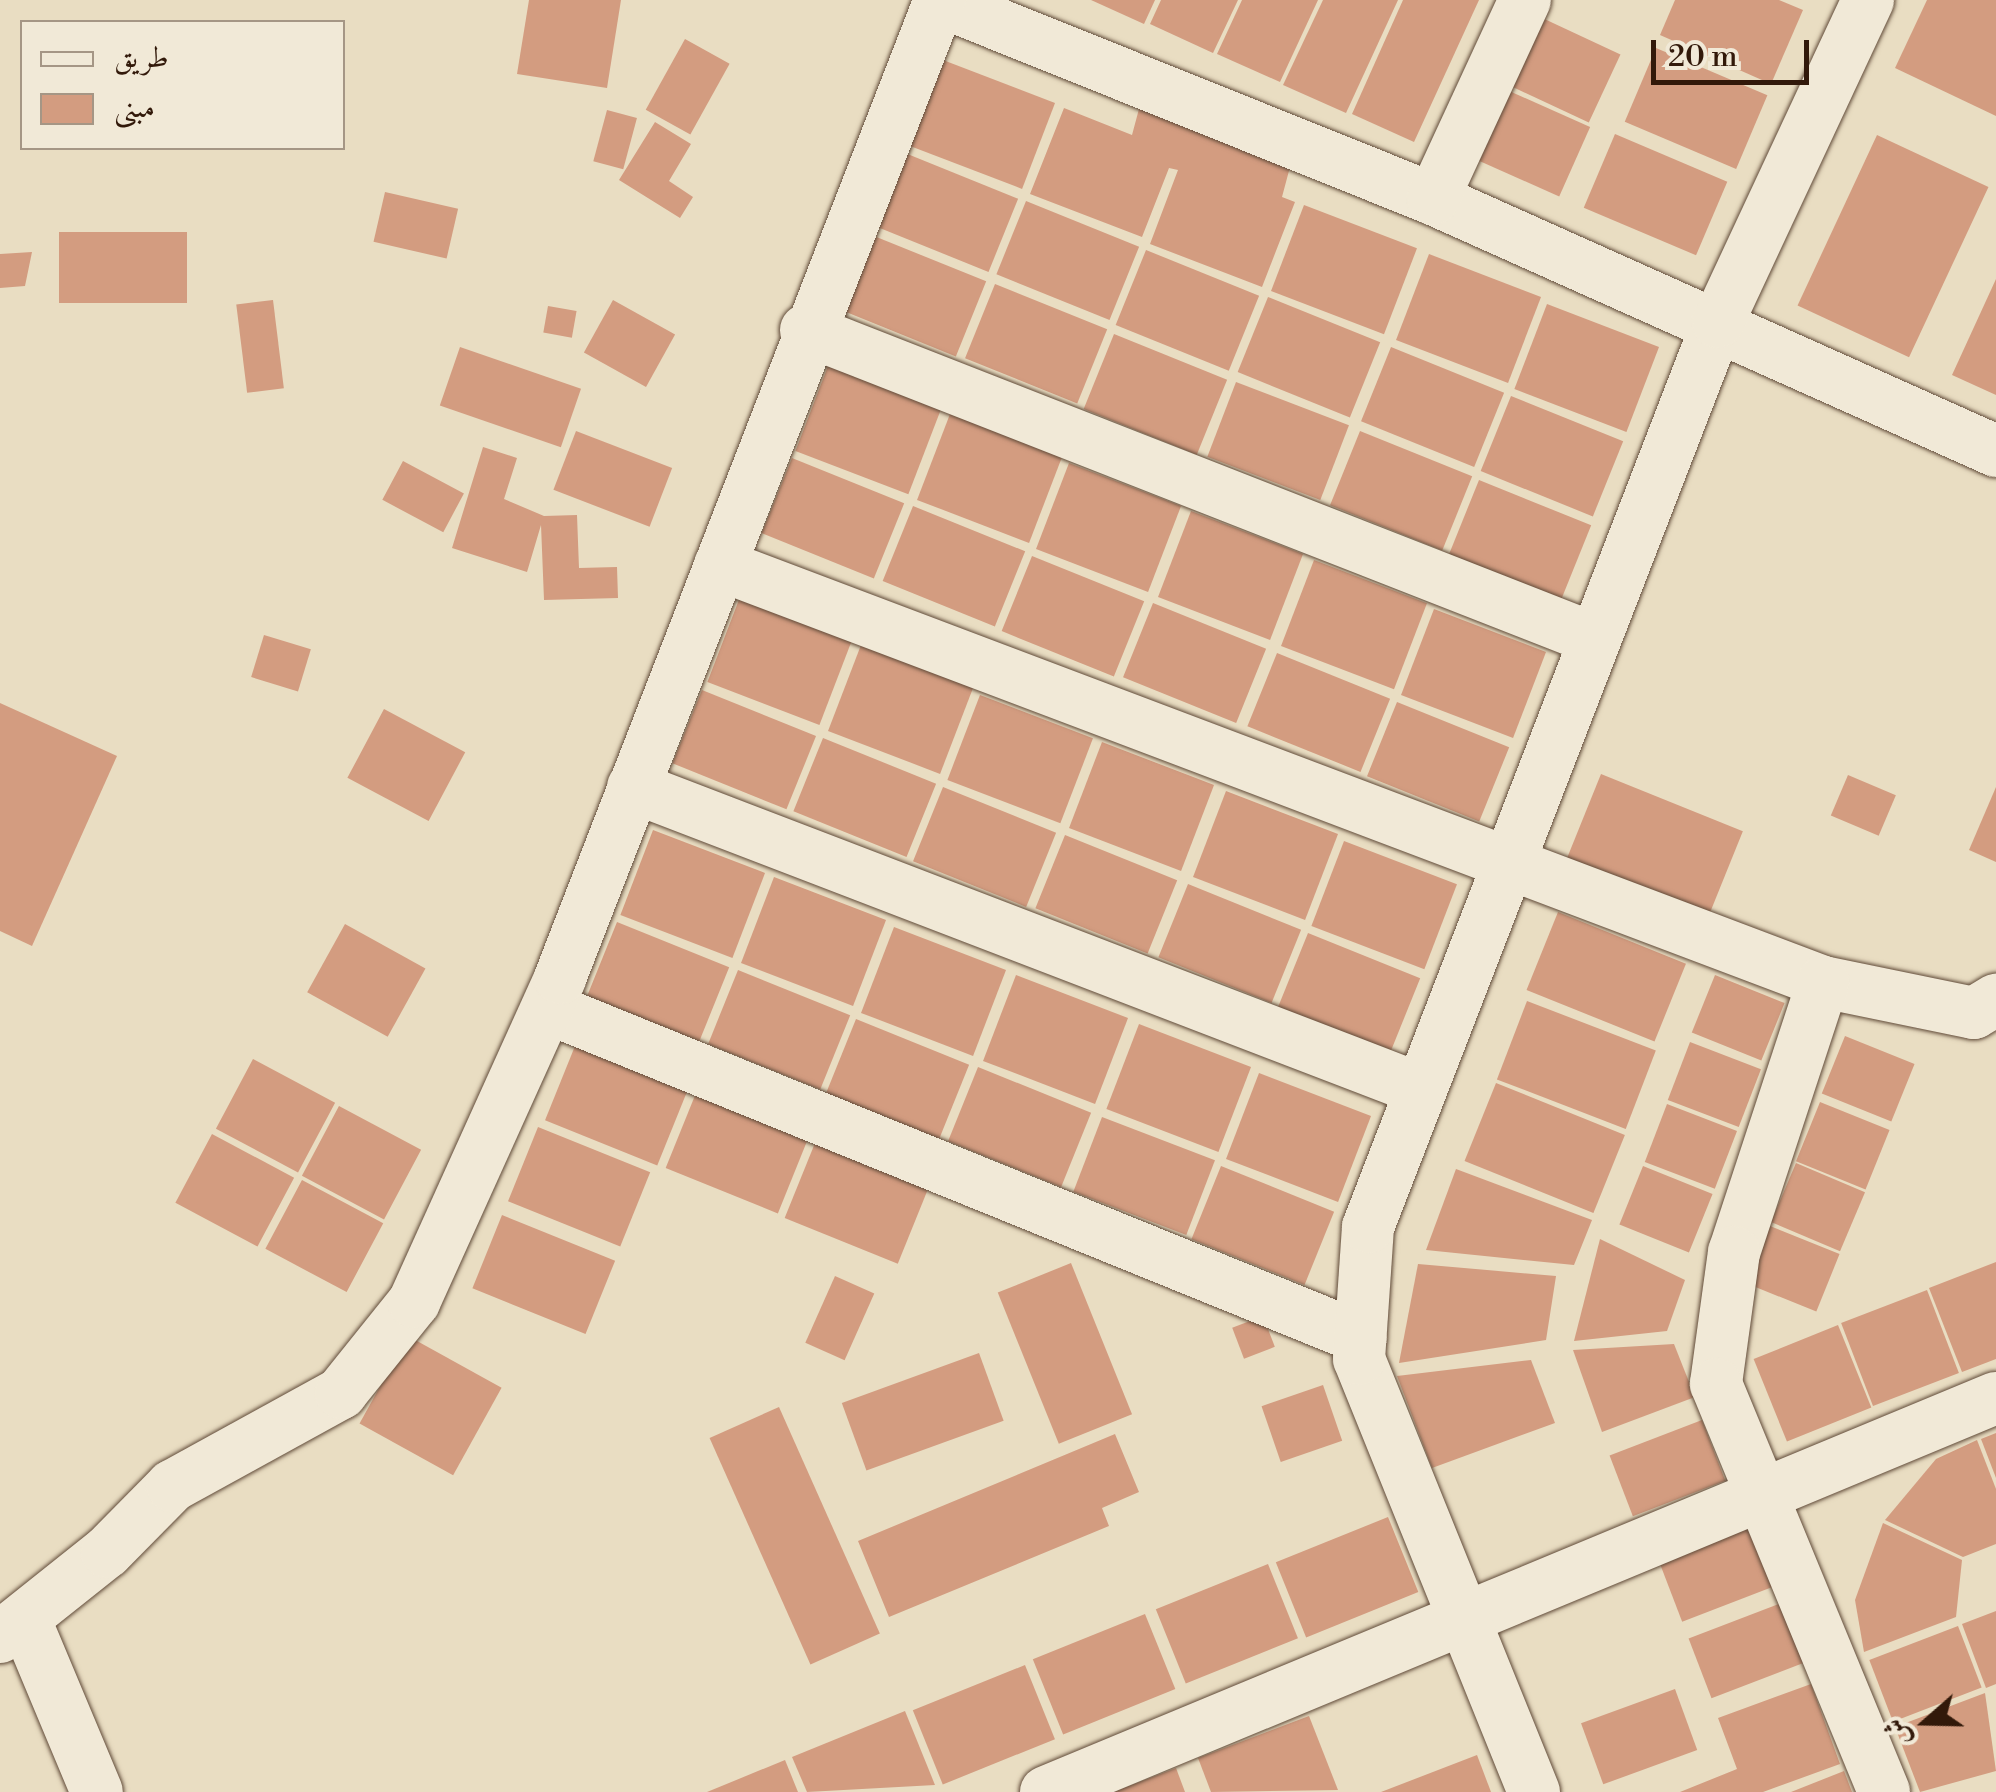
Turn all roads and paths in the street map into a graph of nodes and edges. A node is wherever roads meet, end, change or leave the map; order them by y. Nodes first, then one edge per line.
1 (940, 0) edge
2 (1525, 0) edge
3 (1868, 0) edge
4 (1433, 200) junction
5 (1718, 322) junction
6 (806, 330) junction
7 (1996, 450) edge
8 (720, 565) junction
9 (1594, 639) junction
10 (633, 787) junction
11 (1504, 857) junction
12 (1823, 982) junction
13 (1996, 1000) edge
14 (548, 1008) junction
15 (1417, 1088) junction
16 (1361, 1338) junction
17 (1996, 1398) edge
18 (1760, 1494) junction
19 (1467, 1622) junction
20 (12, 1628) edge
21 (96, 1792) edge
22 (1046, 1792) edge
23 (1534, 1792) edge
24 (1884, 1792) edge

1 - 4 street
1 - 6 street
2 - 4 street
3 - 5 street
4 - 5 street
5 - 7 street
5 - 9 street
6 - 8 street
6 - 9 street
8 - 10 street
8 - 11 street
9 - 11 street
10 - 14 street
10 - 15 street
11 - 12 street
11 - 15 street
12 - 13 street
12 - 18 street
14 - 16 street
14 - 20 street
15 - 16 street
16 - 19 street
17 - 18 street
18 - 19 street
18 - 24 street
19 - 22 street
19 - 23 street
20 - 21 street

